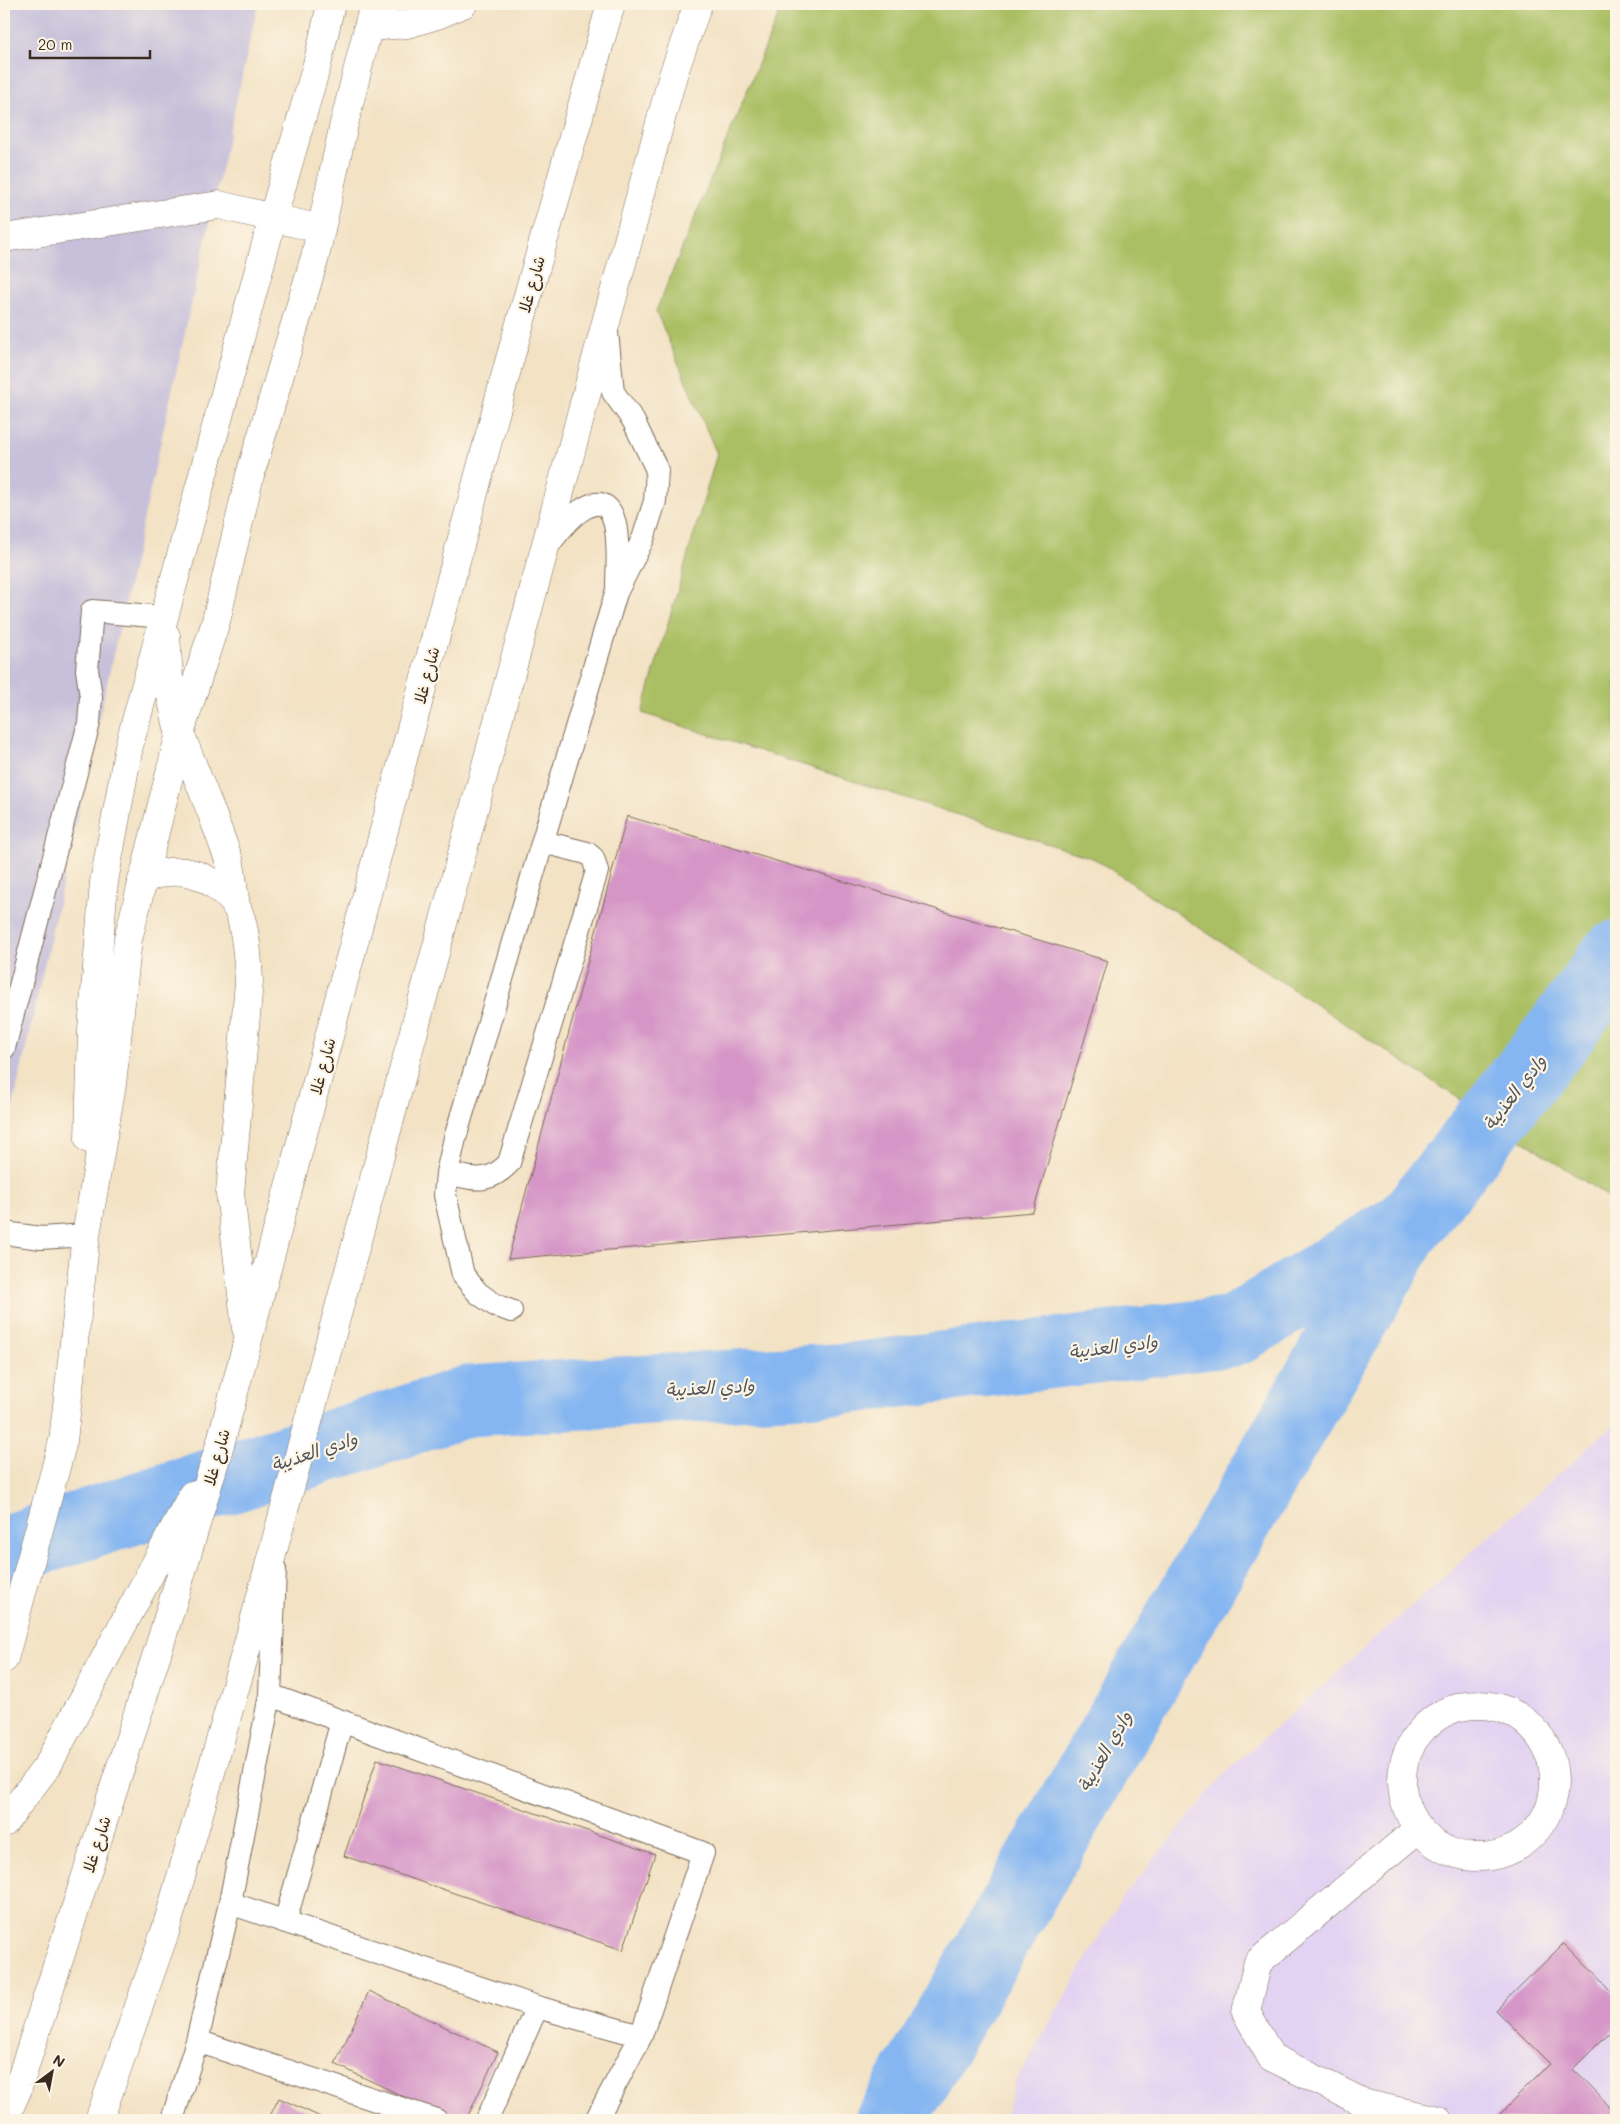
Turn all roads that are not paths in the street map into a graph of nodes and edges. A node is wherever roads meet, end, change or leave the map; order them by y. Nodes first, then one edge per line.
1 (330, 4) edge
2 (463, 4) edge
3 (611, 4) edge
4 (698, 4) edge
5 (371, 15) edge
6 (318, 61) junction
7 (273, 218) junction
8 (321, 229) junction
9 (4, 238) edge
10 (606, 323) junction
11 (544, 551) junction
12 (616, 593) junction
13 (164, 617) junction
14 (180, 733) junction
15 (543, 842) junction
16 (142, 880) junction
17 (236, 907) junction
18 (4, 1048) edge
19 (447, 1173) junction
20 (4, 1233) edge
21 (86, 1235) junction
22 (511, 1311) dead end
23 (248, 1343) junction
24 (221, 1441) junction
25 (277, 1538) junction
26 (4, 1659) edge
27 (270, 1695) junction
28 (342, 1721) junction
29 (4, 1823) edge
30 (1418, 1829) junction
31 (230, 1903) junction
32 (285, 1922) junction
33 (537, 2007) junction
34 (642, 2036) junction
35 (197, 2041) junction
36 (4, 2120) edge
37 (99, 2120) edge
38 (172, 2120) edge
39 (436, 2120) edge
40 (487, 2120) edge
41 (596, 2120) edge
42 (1438, 2120) edge

1 - 6 main road
2 - 5 main road
3 - 23 main road, شارع غلا
4 - 10 main road
5 - 6 main road
5 - 8 main road
6 - 7 main road
7 - 8 main road
7 - 9 main road
7 - 13 main road
8 - 14 main road
10 - 11 main road
10 - 12 lane
11 - 12 lane
11 - 25 main road
12 - 15 lane
13 - 14 main road
13 - 18 lane
13 - 21 main road
14 - 16 main road
14 - 17 main road
15 - 19 lane
15 - 19 lane
16 - 17 main road
16 - 21 main road
17 - 23 main road
19 - 22 lane
20 - 21 lane
21 - 26 main road
23 - 24 main road, شارع غلا
24 - 29 main road
24 - 36 main road, شارع غلا
25 - 27 lane
25 - 37 main road
27 - 28 lane
27 - 31 lane
28 - 32 lane
28 - 34 lane
30 - 30 main road
30 - 42 main road
31 - 32 lane
31 - 35 lane
32 - 33 lane
33 - 34 lane
33 - 40 lane
34 - 41 lane
35 - 38 lane
35 - 39 lane

